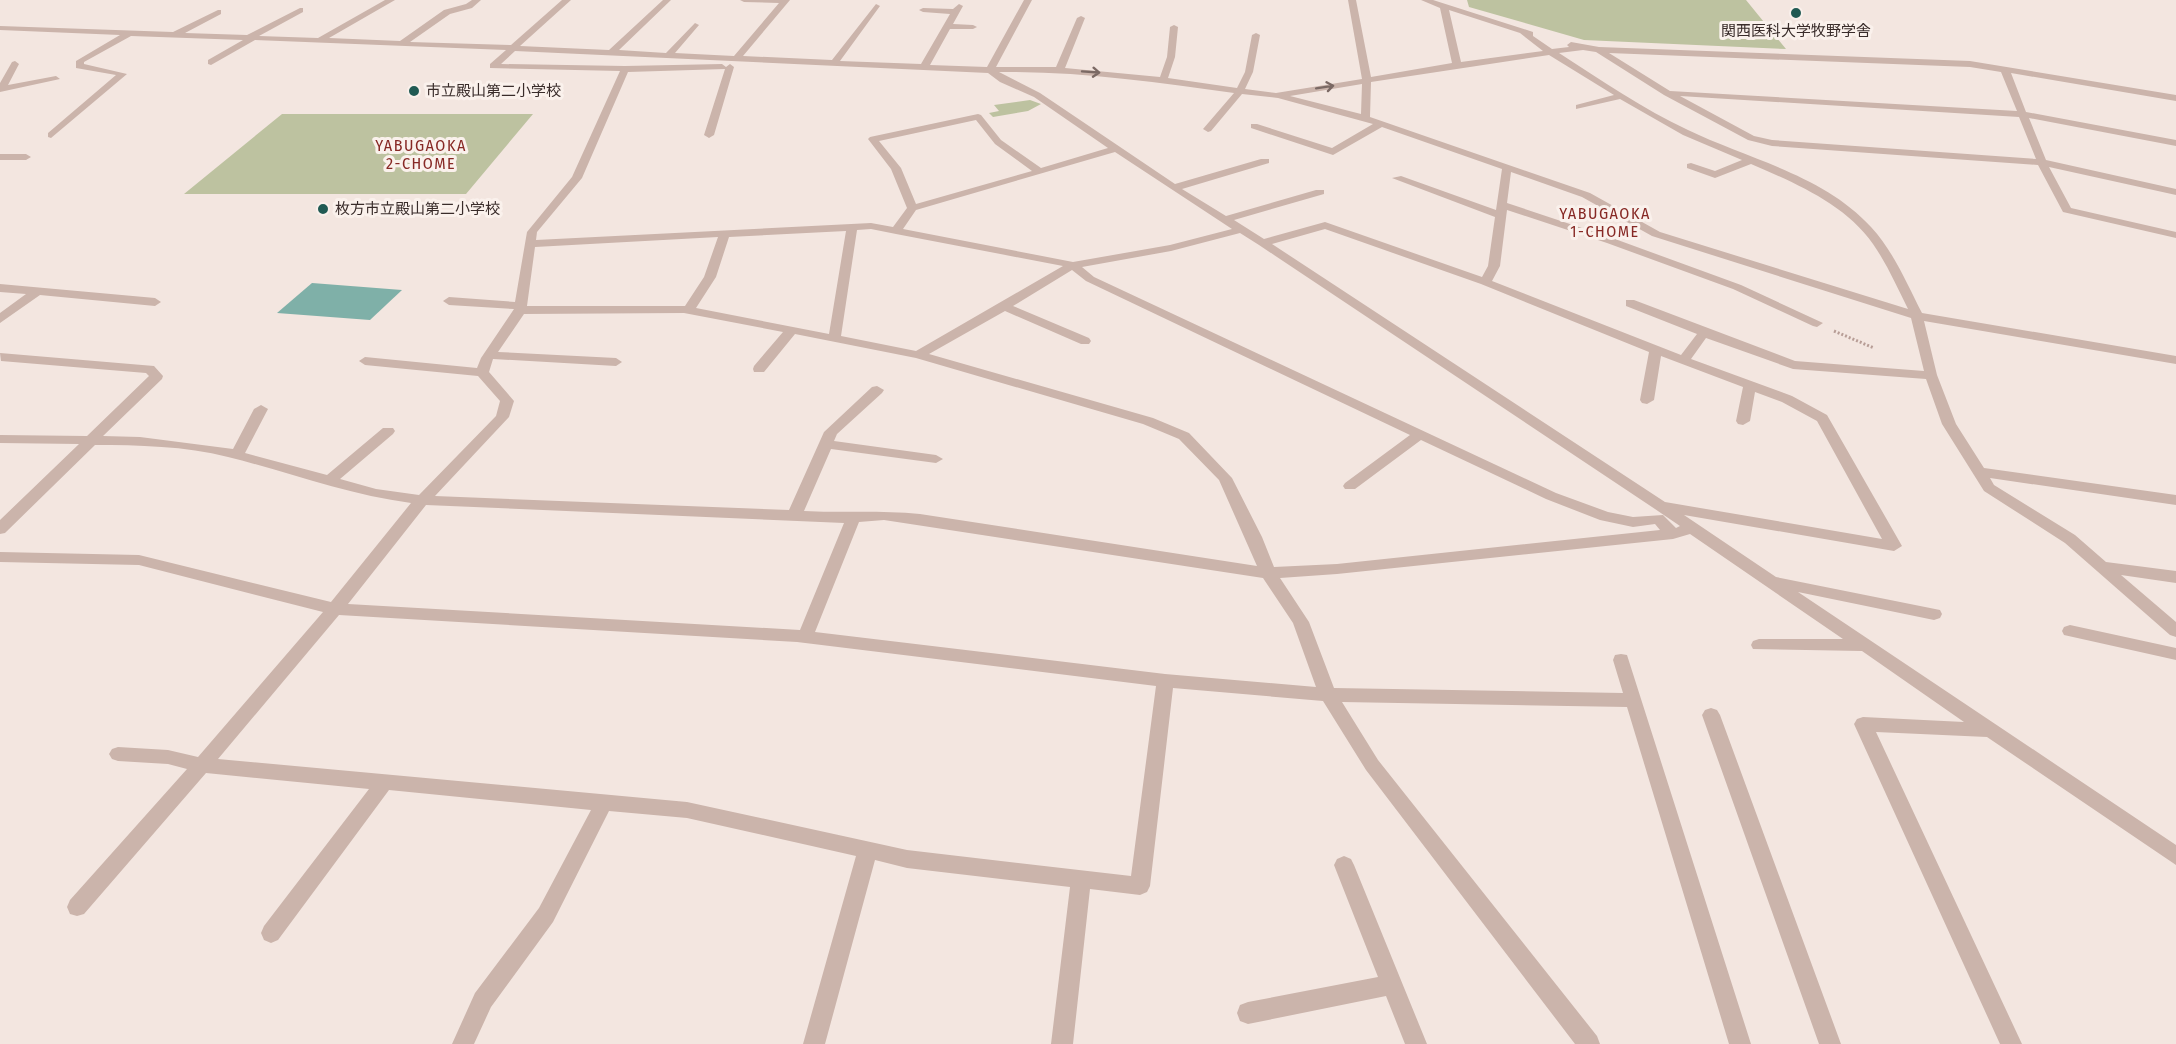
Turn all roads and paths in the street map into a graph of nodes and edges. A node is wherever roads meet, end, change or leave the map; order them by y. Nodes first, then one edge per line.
1 (391, 0) edge
2 (477, 0) edge
3 (567, 0) edge
4 (667, 0) edge
5 (744, 0) edge
6 (1019, 0) edge
7 (1027, 0) edge
8 (1352, 0) edge
9 (1425, 0) edge
10 (786, 1) edge
11 (876, 6) dead end
12 (1444, 6) junction
13 (300, 10) dead end
14 (923, 10) dead end
15 (218, 12) dead end
16 (1081, 18) dead end
17 (695, 26) dead end
18 (948, 26) junction
19 (973, 27) dead end
20 (1174, 27) dead end
21 (0, 28) edge
22 (1523, 32) junction
23 (130, 33) junction
24 (176, 34) junction
25 (1256, 35) dead end
26 (252, 37) junction
27 (1546, 39) dead end
28 (320, 40) junction
29 (1557, 42) dead end
30 (403, 43) junction
31 (511, 48) junction
32 (1580, 48) junction
33 (1599, 50) junction
34 (1546, 51) junction
35 (594, 52) junction
36 (611, 53) junction
37 (668, 56) junction
38 (211, 62) dead end
39 (733, 63) junction
40 (834, 63) junction
41 (15, 64) dead end
42 (1457, 65) junction
43 (578, 68) junction
44 (924, 68) junction
45 (2004, 68) junction
46 (625, 69) junction
47 (1060, 69) junction
48 (990, 70) junction
49 (56, 79) dead end
50 (1163, 80) junction
51 (1367, 81) junction
52 (1, 89) edge
53 (1239, 91) junction
54 (1667, 93) junction
55 (1276, 96) junction
56 (1622, 96) junction
57 (2176, 98) edge
58 (1578, 107) dead end
59 (2023, 114) junction
60 (1365, 118) junction
61 (1382, 123) junction
62 (1254, 126) dead end
63 (1208, 129) dead end
64 (51, 135) dead end
65 (709, 135) dead end
66 (2176, 143) edge
67 (1118, 148) junction
68 (0, 157) edge
69 (26, 157) dead end
70 (1752, 160) junction
71 (1265, 161) dead end
72 (2042, 162) junction
73 (1506, 166) junction
74 (1691, 166) dead end
75 (1040, 172) junction
76 (1397, 178) dead end
77 (1174, 188) junction
78 (1320, 192) dead end
79 (2176, 192) edge
80 (912, 208) junction
81 (1501, 210) junction
82 (1224, 220) junction
83 (852, 227) junction
84 (1240, 230) junction
85 (896, 231) junction
86 (725, 233) junction
87 (2176, 235) edge
88 (1263, 243) junction
89 (530, 244) junction
90 (1073, 265) junction
91 (1485, 282) junction
92 (0, 288) edge
93 (39, 290) junction
94 (449, 301) dead end
95 (155, 302) dead end
96 (1630, 303) dead end
97 (1002, 306) junction
98 (520, 308) junction
99 (688, 310) junction
100 (1917, 316) junction
101 (0, 319) edge
102 (1817, 323) dead end
103 (792, 330) junction
104 (1704, 333) junction
105 (834, 339) junction
106 (1085, 341) dead end
107 (1656, 350) junction
108 (489, 355) junction
109 (918, 355) junction
110 (0, 356) edge
111 (1684, 359) junction
112 (2176, 360) edge
113 (365, 361) dead end
114 (616, 362) dead end
115 (759, 369) dead end
116 (482, 372) junction
117 (1930, 375) junction
118 (1750, 384) junction
119 (877, 390) dead end
120 (1647, 400) dead end
121 (261, 409) dead end
122 (1743, 421) dead end
123 (388, 431) dead end
124 (1419, 435) junction
125 (0, 439) edge
126 (93, 440) junction
127 (826, 444) junction
128 (237, 455) junction
129 (936, 459) dead end
130 (1979, 472) junction
131 (329, 481) junction
132 (1350, 486) dead end
133 (422, 500) junction
134 (2176, 500) edge
135 (1660, 506) junction
136 (795, 514) junction
137 (853, 518) junction
138 (1691, 528) junction
139 (0, 529) edge
140 (1673, 534) junction
141 (0, 557) edge
142 (2104, 567) junction
143 (1268, 573) junction
144 (2176, 577) edge
145 (1771, 581) junction
146 (335, 609) junction
147 (1934, 614) dead end
148 (2070, 631) dead end
149 (2176, 631) edge
150 (805, 637) junction
151 (1759, 645) dead end
152 (1866, 645) junction
153 (2176, 654) edge
154 (1621, 660) dead end
155 (1165, 681) junction
156 (1328, 695) junction
157 (1633, 700) junction
158 (1710, 715) dead end
159 (1991, 730) junction
160 (118, 754) dead end
161 (202, 765) junction
162 (384, 783) junction
163 (604, 803) junction
164 (868, 850) junction
165 (2176, 856) edge
166 (1344, 865) dead end
167 (1081, 880) junction
168 (77, 907) dead end
169 (271, 933) dead end
170 (1391, 985) junction
171 (1248, 1013) dead end
172 (463, 1044) edge
173 (814, 1044) edge
174 (1062, 1044) edge
175 (1416, 1044) edge
176 (1589, 1044) edge
177 (1740, 1044) edge
178 (1830, 1044) edge
179 (2011, 1044) edge

1 - 28 street
2 - 30 street
3 - 31 street
4 - 36 street
5 - 10 street
6 - 7 street
7 - 48 street
8 - 51 street
9 - 12 street
10 - 39 street
11 - 40 street
12 - 22 street
12 - 42 street
13 - 26 street
14 - 18 street
15 - 24 street
16 - 47 street
17 - 37 street
18 - 19 street
18 - 44 street
20 - 50 street
21 - 23 street
22 - 27 street
22 - 34 street
23 - 24 street
23 - 64 street
24 - 26 street
25 - 53 street
26 - 28 street
26 - 38 street
28 - 30 street
29 - 32 street
30 - 31 street
31 - 35 street
31 - 43 street
32 - 33 street
32 - 34 street
33 - 45 street
33 - 54 street
34 - 42 street
34 - 56 street
35 - 36 street
35 - 43 street
36 - 37 street
37 - 39 street
39 - 40 street
39 - 46 street
39 - 65 street
40 - 44 street
41 - 52 street
42 - 51 street
43 - 46 street
44 - 48 street
45 - 57 street
45 - 59 street
46 - 89 street
47 - 48 street
47 -> 50 street
48 - 67 street
49 - 52 street
50 - 53 street
55 -> 51 street
51 - 60 street
53 - 55 street
53 - 63 street
54 - 59 street
54 - 72 street
55 - 60 street
56 - 58 street
56 - 70 street
59 - 66 street
59 - 72 street
60 - 61 street
61 - 62 street
61 - 73 street
67 - 75 street
67 - 77 street
68 - 69 street
70 - 74 street
70 - 100 street
71 - 77 street
72 - 79 street
72 - 87 street
73 - 81 street
73 - 100 street
75 - 80 street
75 - 80 street
76 - 81 street
77 - 82 street
78 - 82 street
80 - 85 street
81 - 91 street
81 - 102 street
82 - 84 street
83 - 85 street
83 - 86 street
83 - 105 street
84 - 88 street
84 - 90 street
85 - 90 street
86 - 89 street
86 - 99 street
88 - 91 street
88 - 135 street
89 - 98 street
90 - 97 street
90 - 124 street
91 - 107 street
92 - 93 street
93 - 95 street
93 - 101 street
94 - 98 street
96 - 104 street
97 - 106 street
97 - 109 street
98 - 99 street
98 - 108 street
99 - 103 street
100 - 112 street
100 - 117 street
103 - 105 street
103 - 115 street
104 - 111 street
104 - 117 street
105 - 109 street
107 - 111 street
107 - 120 street
108 - 114 street
108 - 116 street
109 - 143 street
110 - 126 street
111 - 118 street
113 - 116 street
116 - 133 street
117 - 130 street
118 - 122 street
118 - 135 street
119 - 127 street
121 - 128 street
123 - 131 street
124 - 132 street
124 - 140 street
125 - 126 street
126 - 128 street
126 - 139 street
127 - 129 street
127 - 136 street
128 - 131 street
130 - 134 street
130 - 142 street
131 - 133 street
133 - 136 street
133 - 146 street
135 - 138 street
136 - 137 street
137 - 143 street
137 - 150 street
138 - 140 street
138 - 145 street
140 - 143 street
141 - 146 street
142 - 144 street
142 - 149 street
143 - 156 street
145 - 147 street
145 - 152 street
146 - 150 street
146 - 161 street
148 - 153 street
150 - 155 street
151 - 152 street
152 - 159 street
154 - 157 street
155 - 156 street
155 - 167 street
156 - 157 street
156 - 176 street
157 - 177 street
158 - 178 street
159 - 165 street
159 - 179 street
160 - 161 street
161 - 162 street
161 - 168 street
162 - 163 street
162 - 169 street
163 - 164 street
163 - 172 street
164 - 167 street
164 - 173 street
166 - 170 street
167 - 174 street
170 - 171 street
170 - 175 street

